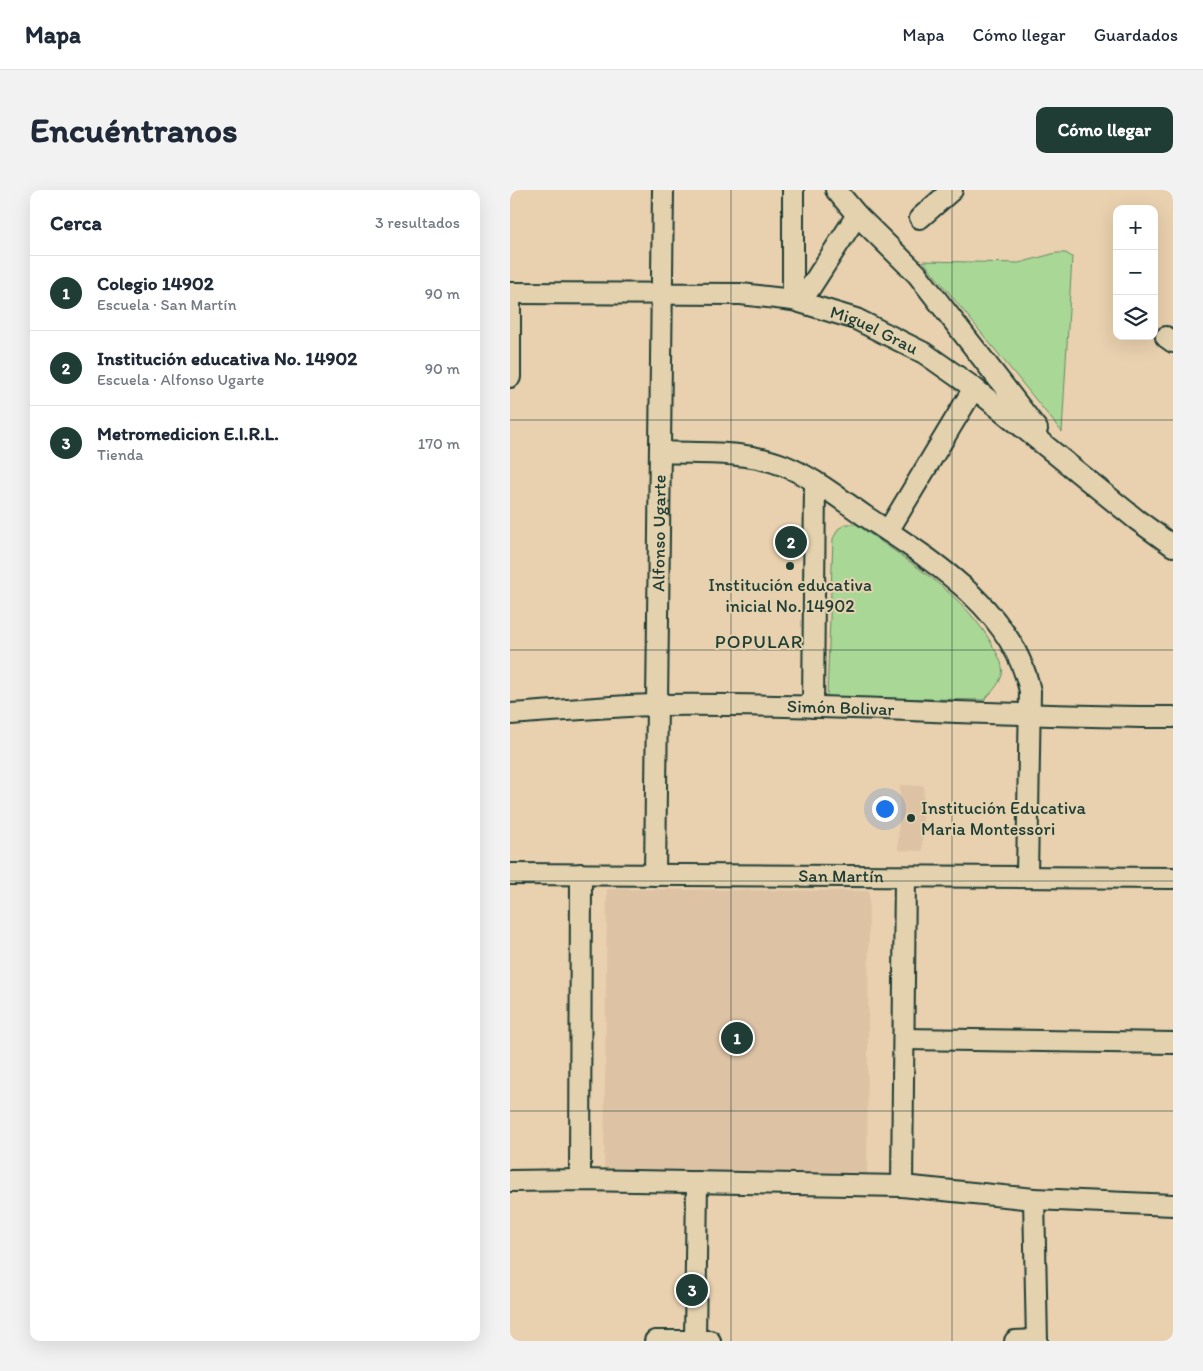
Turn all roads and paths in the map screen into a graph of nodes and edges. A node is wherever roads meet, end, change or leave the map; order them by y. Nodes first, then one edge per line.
1 (663, 190) edge
2 (793, 190) edge
3 (836, 190) edge
4 (952, 190) edge
5 (857, 215) junction
6 (920, 218) dead end
7 (510, 293) edge
8 (663, 293) junction
9 (797, 301) junction
10 (510, 377) edge
11 (974, 388) junction
12 (661, 452) junction
13 (1057, 456) junction
14 (815, 482) junction
15 (888, 530) junction
16 (1173, 546) edge
17 (656, 705) junction
18 (813, 707) junction
19 (510, 714) edge
20 (1031, 715) junction
21 (1173, 717) edge
22 (510, 874) edge
23 (581, 874) junction
24 (655, 875) junction
25 (1027, 876) junction
26 (905, 877) junction
27 (1173, 878) edge
28 (904, 1039) junction
29 (1173, 1043) edge
30 (580, 1180) junction
31 (510, 1181) edge
32 (697, 1182) junction
33 (902, 1186) junction
34 (1034, 1199) junction
35 (1173, 1205) edge
36 (695, 1340) edge
37 (1036, 1340) edge
38 (655, 1341) edge
39 (710, 1341) edge
40 (1015, 1341) edge

1 - 8 street, Alfonso Ugarte
2 - 9 street
3 - 5 street
4 - 6 street
5 - 9 street
5 - 13 street
7 - 8 street, Miguel Grau
7 - 10 street
8 - 9 street, Miguel Grau
8 - 12 street, Alfonso Ugarte
9 - 11 street, Miguel Grau
11 - 13 street, Miguel Grau
11 - 15 street
12 - 14 street
12 - 17 street, Alfonso Ugarte
13 - 16 street, Miguel Grau
14 - 15 street
14 - 18 street
15 - 20 street
17 - 18 street, Simón Bolivar
17 - 19 street, Simón Bolivar
17 - 24 street, Alfonso Ugarte
18 - 20 street, Simón Bolivar
20 - 21 street, Simón Bolivar
20 - 25 street
22 - 23 street, San Martín
23 - 24 street, San Martín
23 - 30 street
24 - 26 street, San Martín
25 - 26 street, San Martín
25 - 27 street, San Martín
26 - 28 street
28 - 29 street
28 - 33 street
30 - 31 street
30 - 32 street
32 - 33 street
32 - 36 street
33 - 34 street
34 - 35 street
34 - 37 street
36 - 38 street
36 - 39 street
37 - 40 street

